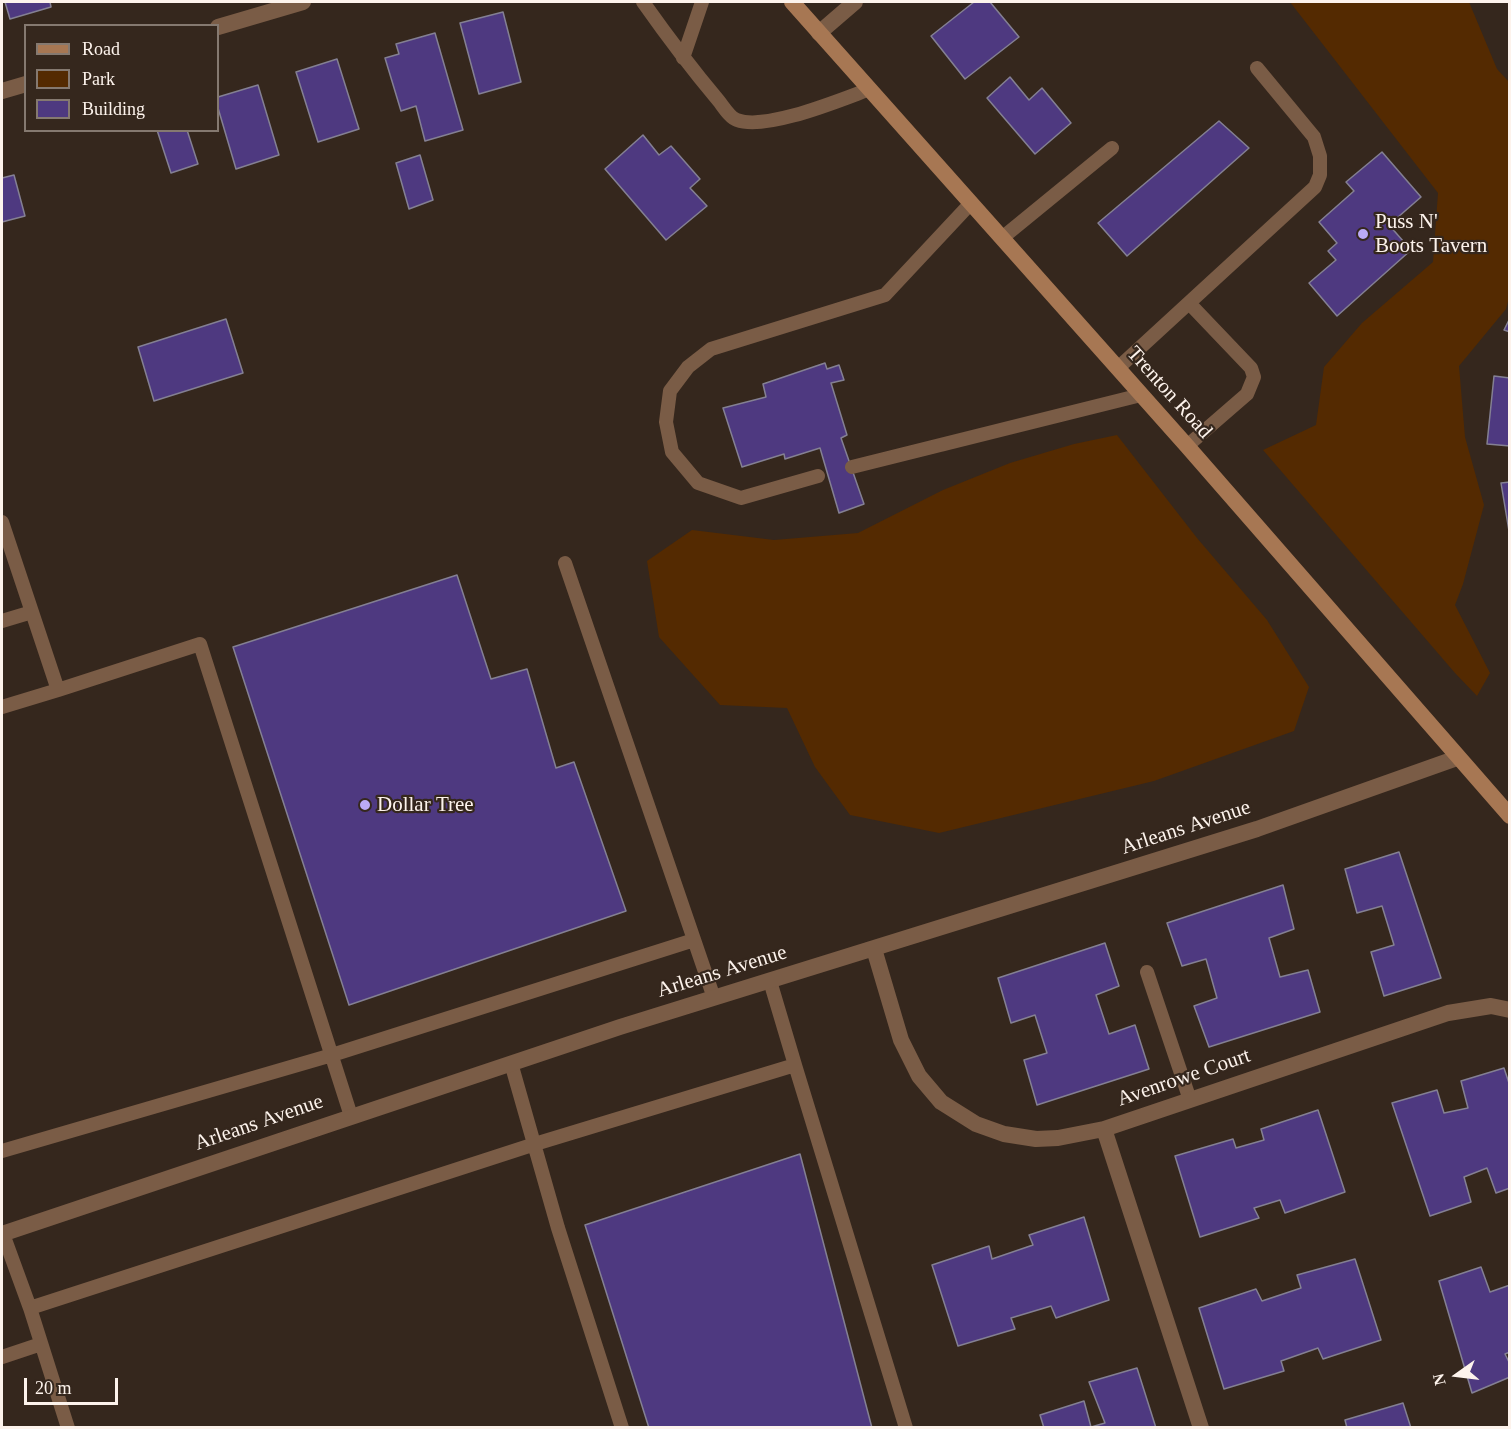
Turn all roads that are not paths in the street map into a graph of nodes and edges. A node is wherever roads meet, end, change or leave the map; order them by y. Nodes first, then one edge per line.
1 (303, 2) edge
2 (643, 2) edge
3 (702, 2) edge
4 (792, 2) edge
5 (855, 2) edge
6 (219, 27) edge
7 (819, 33) junction
8 (683, 58) junction
9 (1257, 68) dead end
10 (24, 85) edge
11 (870, 89) junction
12 (2, 91) edge
13 (1112, 147) dead end
14 (971, 203) junction
15 (1002, 238) junction
16 (1190, 303) junction
17 (1118, 368) junction
18 (1142, 395) junction
19 (1187, 446) junction
20 (852, 467) dead end
21 (818, 476) dead end
22 (2, 522) edge
23 (565, 563) dead end
24 (32, 612) junction
25 (2, 621) edge
26 (58, 690) junction
27 (2, 707) edge
28 (1457, 758) junction
29 (1509, 816) edge
30 (694, 940) junction
31 (873, 949) junction
32 (1147, 972) dead end
33 (770, 981) junction
34 (714, 998) junction
35 (1509, 1010) edge
36 (332, 1055) junction
37 (511, 1063) junction
38 (795, 1065) junction
39 (1190, 1100) junction
40 (351, 1116) junction
41 (1104, 1129) junction
42 (535, 1144) junction
43 (2, 1150) edge
44 (2, 1234) edge
45 (30, 1308) junction
46 (41, 1344) junction
47 (2, 1357) edge
48 (68, 1428) edge
49 (622, 1428) edge
50 (906, 1428) edge
51 (1201, 1428) edge

1 - 6 street
2 - 8 lane
3 - 8 lane
4 - 7 main road, Trenton Road
5 - 7 street
7 - 11 main road, Trenton Road
8 - 11 lane
9 - 16 lane
10 - 12 street
11 - 14 main road, Trenton Road
13 - 15 lane
14 - 15 main road, Trenton Road
14 - 21 lane
15 - 17 main road, Trenton Road
16 - 17 lane
16 - 19 lane
17 - 18 main road, Trenton Road
18 - 19 main road, Trenton Road
18 - 20 lane
19 - 28 main road, Trenton Road
22 - 24 lane
23 - 30 lane
24 - 25 lane
24 - 26 lane
26 - 27 lane
26 - 36 lane
28 - 29 main road, Trenton Road
28 - 31 street, Arleans Avenue
30 - 34 lane
30 - 36 lane
31 - 33 street, Arleans Avenue
31 - 41 street
32 - 39 lane
33 - 34 street, Arleans Avenue
33 - 38 lane
34 - 37 street, Arleans Avenue
35 - 39 street, Avenrowe Court
36 - 40 lane
36 - 43 lane
37 - 40 street, Arleans Avenue
37 - 42 lane
38 - 42 lane
38 - 50 lane
39 - 41 street, Avenrowe Court
40 - 44 street, Arleans Avenue
41 - 51 street, Avenrowe Court
42 - 45 lane
42 - 49 lane
44 - 45 lane
45 - 46 lane
46 - 47 lane
46 - 48 lane

